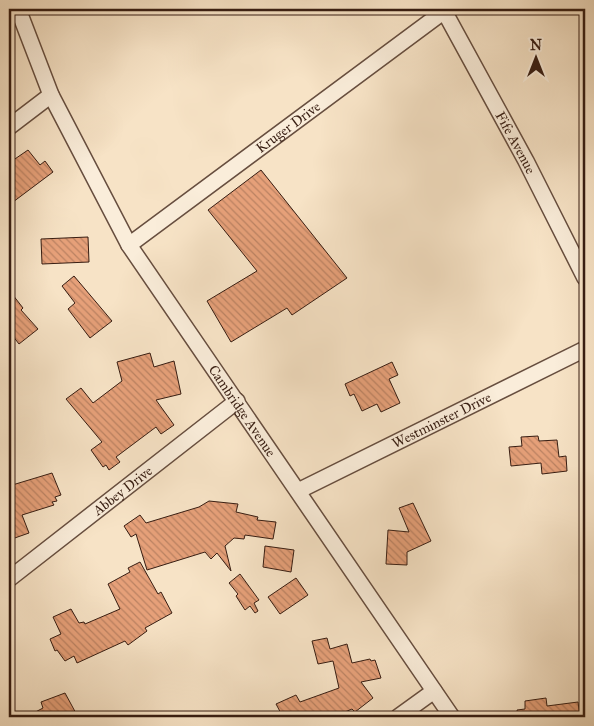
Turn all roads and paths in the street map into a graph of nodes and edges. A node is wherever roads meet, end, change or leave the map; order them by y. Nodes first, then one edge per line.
1 (18, 9) edge
2 (444, 9) edge
3 (51, 95) junction
4 (9, 127) edge
5 (129, 245) junction
6 (585, 278) edge
7 (585, 349) edge
8 (237, 401) junction
9 (298, 491) junction
10 (9, 579) edge
11 (434, 691) junction
12 (398, 717) edge
13 (452, 717) edge

1 - 3 street, Cambridge Avenue
2 - 5 street, Kruger Drive
2 - 6 street, Fife Avenue
3 - 4 street
3 - 5 street, Cambridge Avenue
5 - 8 street, Cambridge Avenue
7 - 9 street, Westminster Drive
8 - 9 street, Cambridge Avenue
8 - 10 street, Abbey Drive
9 - 11 street, Cambridge Avenue
11 - 12 street
11 - 13 street, Cambridge Avenue

